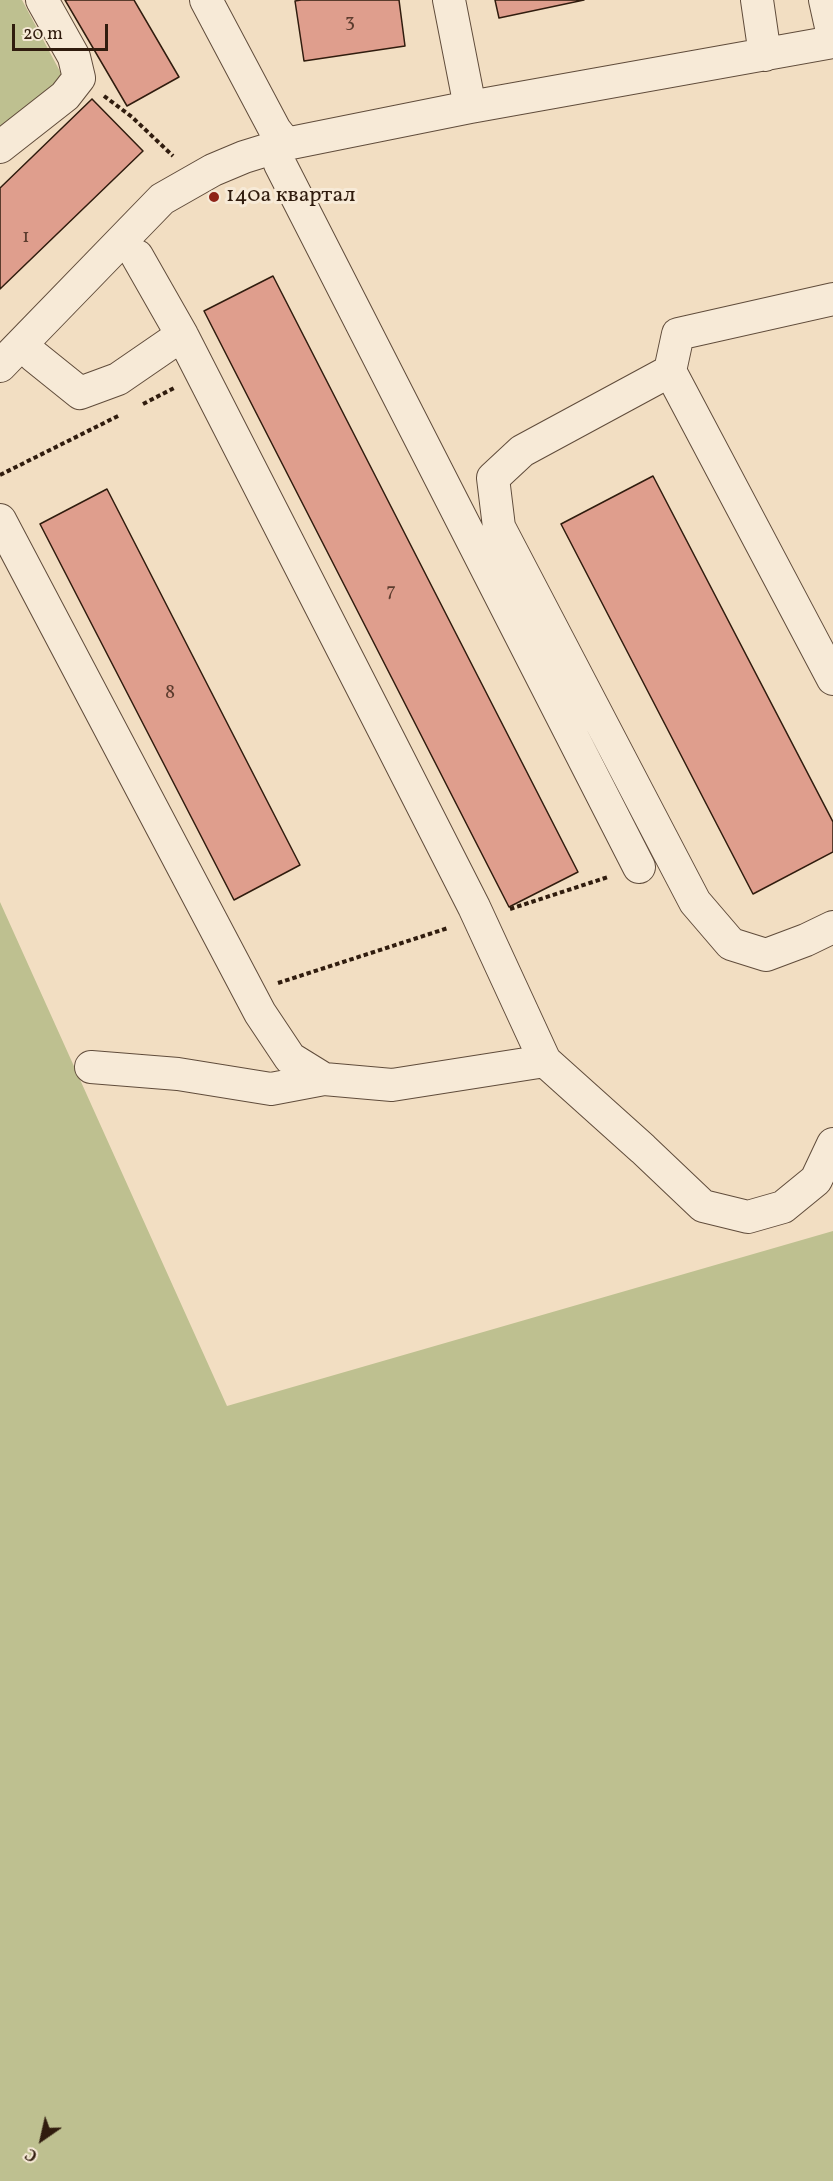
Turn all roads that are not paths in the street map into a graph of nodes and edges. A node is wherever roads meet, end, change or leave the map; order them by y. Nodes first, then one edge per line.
1 (42, 0) edge
2 (206, 0) edge
3 (449, 0) edge
4 (757, 0) edge
5 (825, 0) edge
6 (833, 36) edge
7 (833, 42) edge
8 (765, 54) junction
9 (470, 107) junction
10 (0, 147) edge
11 (283, 154) junction
12 (137, 256) dead end
13 (833, 299) edge
14 (182, 335) junction
15 (34, 356) dead end
16 (0, 366) edge
17 (670, 371) junction
18 (0, 520) edge
19 (833, 679) edge
20 (639, 867) road end
21 (833, 927) edge
22 (544, 1061) junction
23 (91, 1066) dead end
24 (324, 1079) junction
25 (833, 1144) edge

1 - 10 street
2 - 11 street
3 - 9 street
4 - 8 street
5 - 6 street
7 - 8 street
8 - 9 street
9 - 11 street
11 - 16 street
11 - 20 street
12 - 14 street
13 - 17 street
14 - 15 street
14 - 22 street
17 - 19 street
17 - 21 street
18 - 24 street
22 - 24 street
22 - 25 street
23 - 24 street

